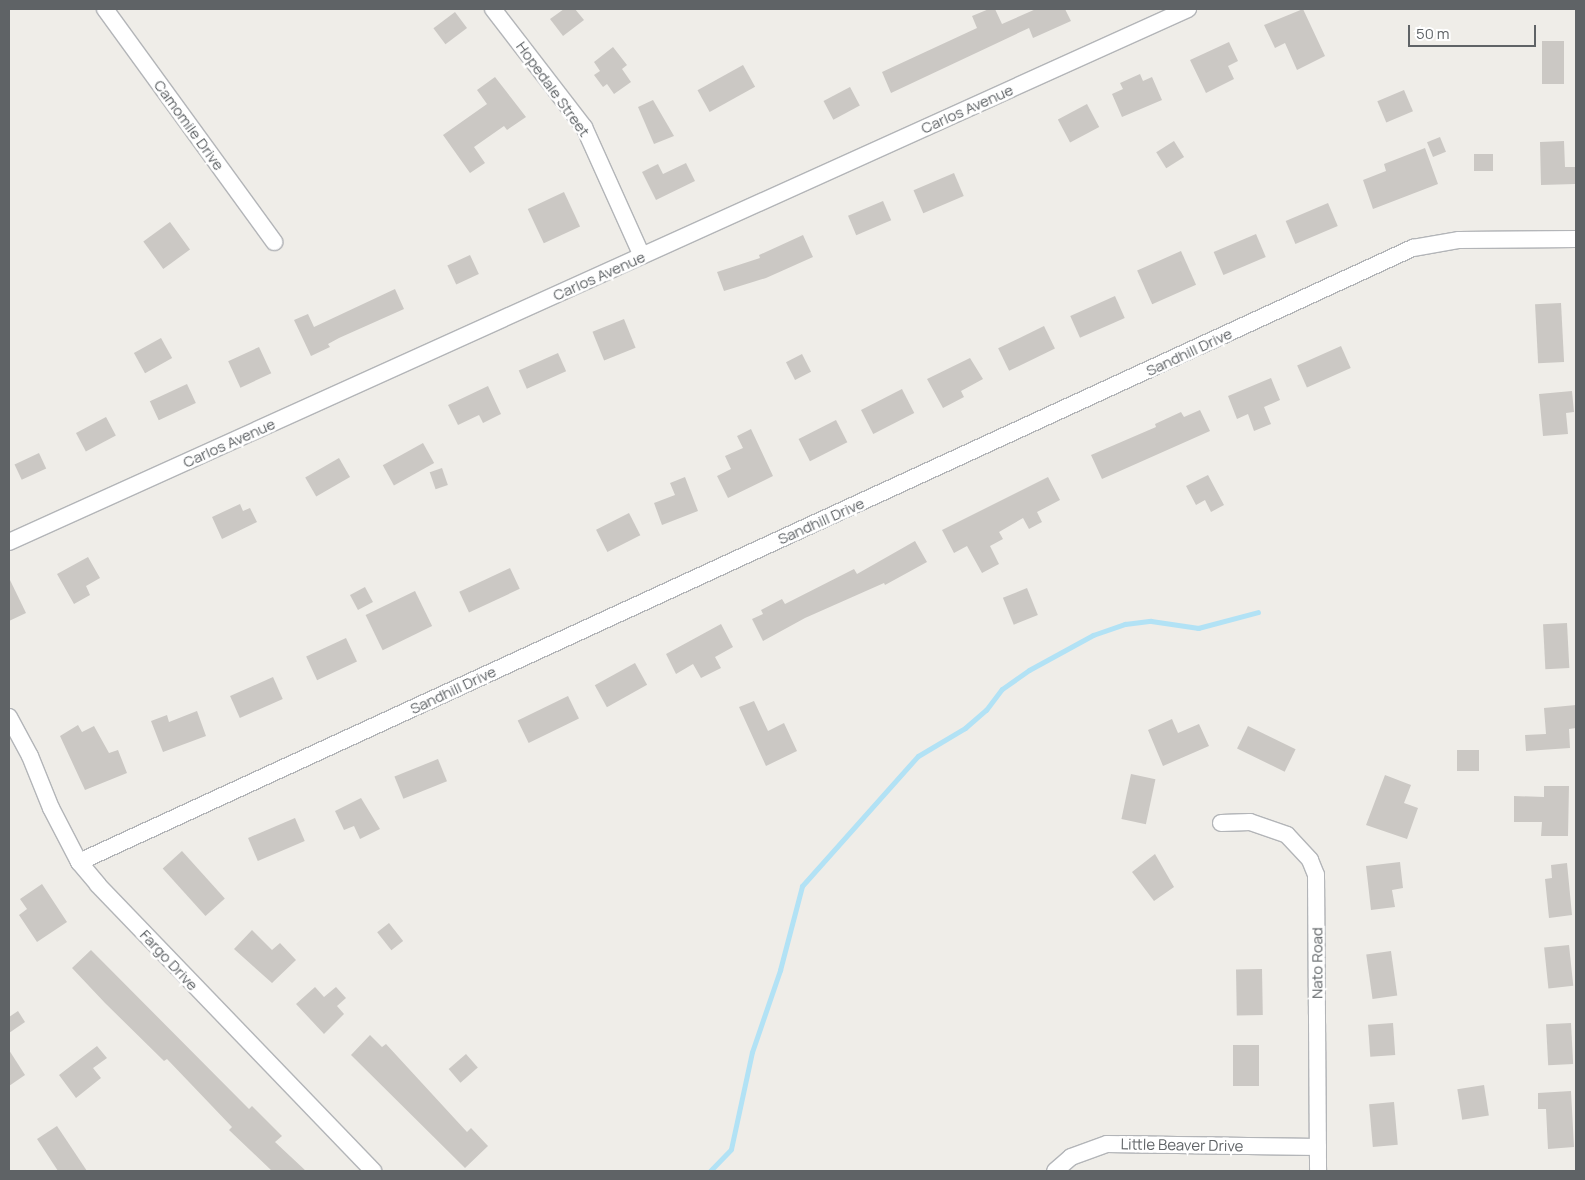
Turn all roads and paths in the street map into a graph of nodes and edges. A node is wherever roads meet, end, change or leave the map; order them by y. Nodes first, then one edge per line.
1 (105, 9) edge
2 (493, 9) edge
3 (1188, 9) edge
4 (1576, 239) edge
5 (274, 242) dead end
6 (642, 256) junction
7 (9, 542) edge
8 (9, 717) edge
9 (1221, 823) dead end
10 (79, 862) junction
11 (1318, 1146) junction
12 (372, 1171) edge
13 (1055, 1171) edge
14 (1318, 1171) edge

1 - 5 street, Camomile Drive
2 - 6 street, Hopedale Street
3 - 6 street, Carlos Avenue
4 - 10 street, Sandhill Drive
6 - 7 street, Carlos Avenue
8 - 10 street, Fargo Drive
9 - 11 street, Nato Road
10 - 12 street, Fargo Drive
11 - 13 street, Little Beaver Drive
11 - 14 street, Nato Road

